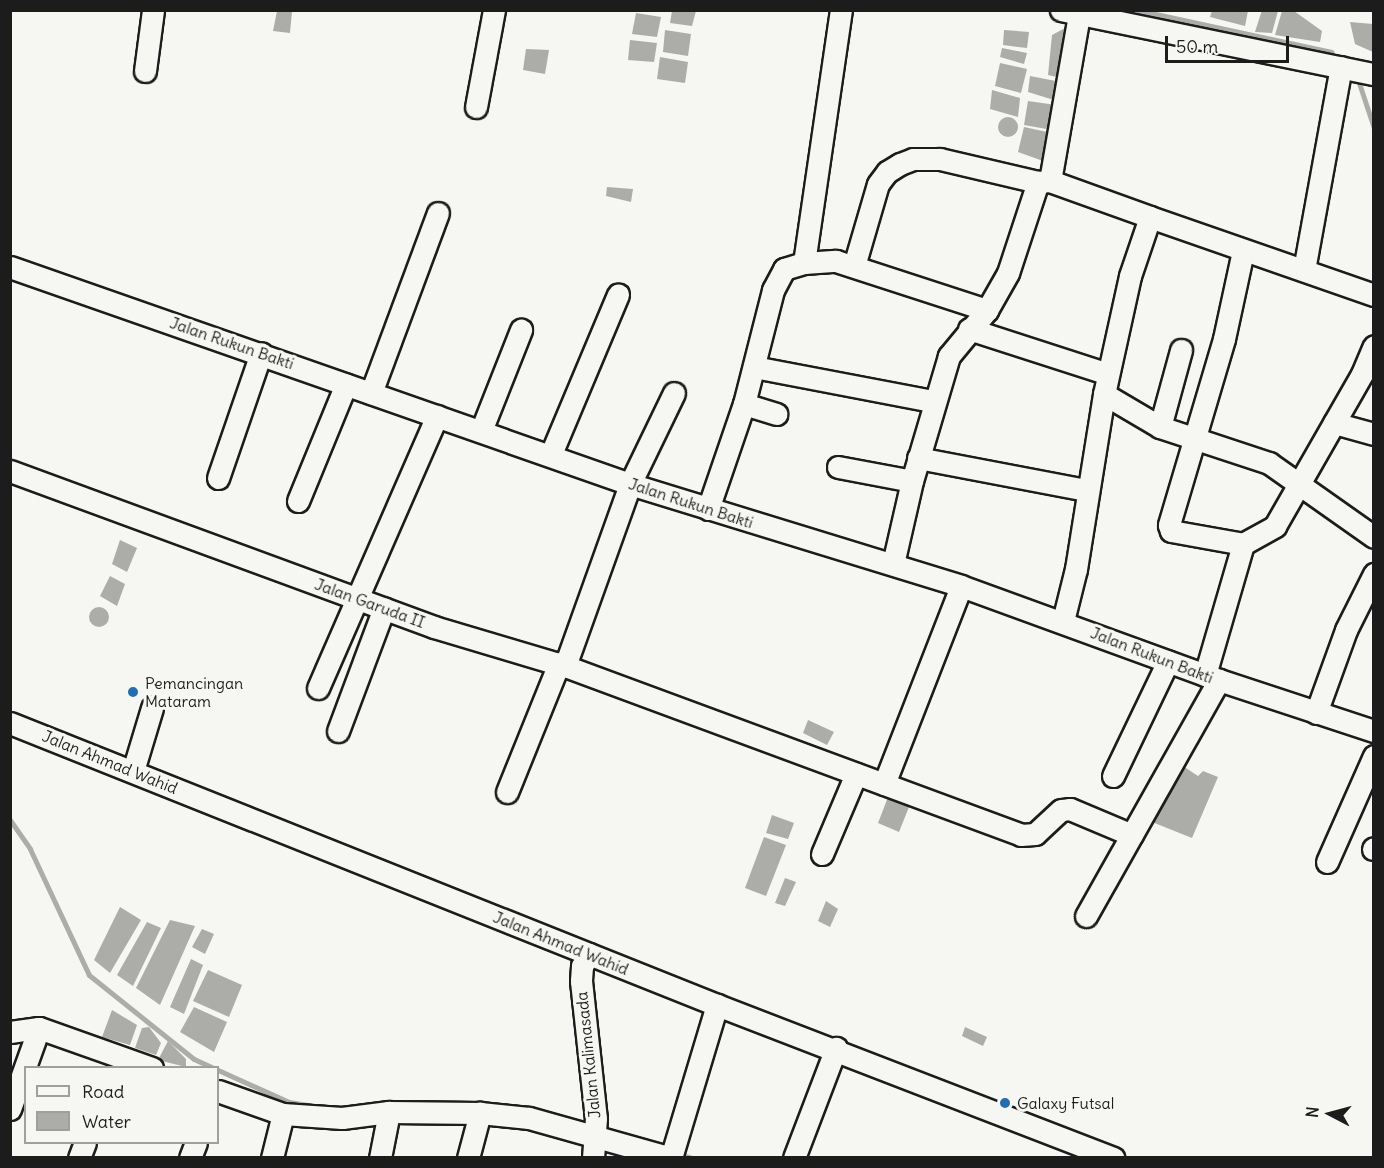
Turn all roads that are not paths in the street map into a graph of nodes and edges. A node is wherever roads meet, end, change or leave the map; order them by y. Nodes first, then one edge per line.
1 (153, 10) edge
2 (494, 10) edge
3 (840, 10) edge
4 (1070, 12) edge
5 (1341, 67) junction
6 (145, 71) dead end
7 (1374, 74) edge
8 (476, 107) dead end
9 (1044, 182) junction
10 (438, 213) dead end
11 (1150, 217) junction
12 (1243, 251) junction
13 (804, 263) junction
14 (854, 266) junction
15 (10, 267) edge
16 (1304, 270) junction
17 (618, 295) dead end
18 (1374, 295) edge
19 (987, 310) junction
20 (969, 329) junction
21 (521, 330) dead end
22 (1374, 346) edge
23 (1181, 350) dead end
24 (261, 353) junction
25 (754, 367) junction
26 (346, 384) junction
27 (1106, 384) junction
28 (371, 393) junction
29 (674, 393) dead end
30 (933, 401) junction
31 (744, 404) junction
32 (776, 414) dead end
33 (437, 416) junction
34 (1334, 423) junction
35 (1160, 427) junction
36 (481, 431) junction
37 (1374, 434) edge
38 (1195, 441) junction
39 (551, 454) junction
40 (918, 458) junction
41 (838, 467) dead end
42 (10, 471) edge
43 (218, 478) dead end
44 (912, 481) junction
45 (1299, 483) junction
46 (630, 484) junction
47 (1086, 490) junction
48 (298, 501) dead end
49 (708, 509) junction
50 (1374, 537) edge
51 (1243, 544) junction
52 (893, 564) junction
53 (1374, 574) edge
54 (961, 586) junction
55 (358, 599) junction
56 (384, 608) junction
57 (1063, 621) junction
58 (1168, 661) junction
59 (562, 664) junction
60 (1212, 677) junction
61 (318, 688) dead end
62 (152, 708) dead end
63 (1316, 713) junction
64 (10, 723) edge
65 (338, 731) dead end
66 (1374, 731) edge
67 (1374, 756) edge
68 (133, 771) junction
69 (856, 774) junction
70 (1113, 776) dead end
71 (884, 784) junction
72 (507, 792) dead end
73 (1132, 835) junction
74 (822, 854) dead end
75 (1327, 862) dead end
76 (1086, 916) dead end
77 (589, 954) junction
78 (717, 1005) junction
79 (39, 1028) junction
80 (10, 1032) edge
81 (837, 1048) junction
82 (114, 1061) edge
83 (25, 1066) edge
84 (141, 1066) edge
85 (24, 1070) edge
86 (219, 1091) edge
87 (10, 1109) edge
88 (389, 1112) junction
89 (480, 1113) junction
90 (283, 1114) junction
91 (595, 1137) edge
92 (85, 1144) edge
93 (196, 1144) edge
94 (672, 1153) edge
95 (79, 1158) edge
96 (190, 1158) edge
97 (272, 1158) edge
98 (380, 1158) edge
99 (468, 1158) edge
100 (794, 1158) edge
101 (1113, 1158) edge

1 - 6 street
2 - 8 street
3 - 13 street
4 - 5 street
4 - 9 street
5 - 7 street
5 - 16 street
9 - 11 street
9 - 14 street
9 - 19 street
10 - 28 street
11 - 12 street
11 - 27 street
12 - 16 street
12 - 38 street
13 - 14 street
13 - 25 street
14 - 19 street
15 - 24 street, Jalan Rukun Bakti
16 - 18 street
17 - 39 street
19 - 20 street
20 - 27 street
20 - 30 street
21 - 36 street
22 - 34 street
23 - 35 street
24 - 26 street, Jalan Rukun Bakti
24 - 43 street
25 - 30 street
25 - 31 street
26 - 28 street, Jalan Rukun Bakti
26 - 48 street
27 - 35 street
27 - 47 street
28 - 33 street, Jalan Rukun Bakti
29 - 46 street
30 - 40 street
31 - 32 street
31 - 49 street
33 - 36 street, Jalan Rukun Bakti
33 - 55 street
34 - 37 street
34 - 45 street
35 - 38 street
36 - 39 street, Jalan Rukun Bakti
38 - 45 street
38 - 51 street
39 - 46 street, Jalan Rukun Bakti
40 - 44 street
40 - 47 street
41 - 44 street
42 - 55 street, Jalan Garuda II
44 - 52 street
45 - 50 street
45 - 51 street
46 - 49 street, Jalan Rukun Bakti
46 - 59 street
47 - 57 street
49 - 52 street, Jalan Rukun Bakti
51 - 60 street
52 - 54 street, Jalan Rukun Bakti
53 - 63 street
54 - 57 street, Jalan Rukun Bakti
54 - 71 street
55 - 56 street, Jalan Garuda II
55 - 61 street
56 - 59 street, Jalan Garuda II
56 - 65 street
57 - 58 street, Jalan Rukun Bakti
58 - 60 street, Jalan Rukun Bakti
58 - 70 street
59 - 69 street, Jalan Garuda II
59 - 72 street
60 - 63 street, Jalan Rukun Bakti
60 - 73 street
62 - 68 street
63 - 66 street, Jalan Rukun Bakti
64 - 68 street, Jalan Ahmad Wahid
67 - 75 street
68 - 77 street, Jalan Ahmad Wahid
69 - 71 street, Jalan Garuda II
69 - 74 street
71 - 73 street, Jalan Garuda II
73 - 76 street
77 - 78 street, Jalan Ahmad Wahid
77 - 91 street, Jalan Kalimasada
78 - 81 street, Jalan Ahmad Wahid
78 - 94 street
79 - 80 street
79 - 82 street
79 - 83 street
81 - 100 street
81 - 101 street, Jalan Ahmad Wahid
82 - 84 street
85 - 87 street
86 - 90 street
88 - 89 street
88 - 90 street
88 - 98 street
89 - 91 street
89 - 99 street
90 - 97 street
91 - 94 street
92 - 95 street
93 - 96 street

